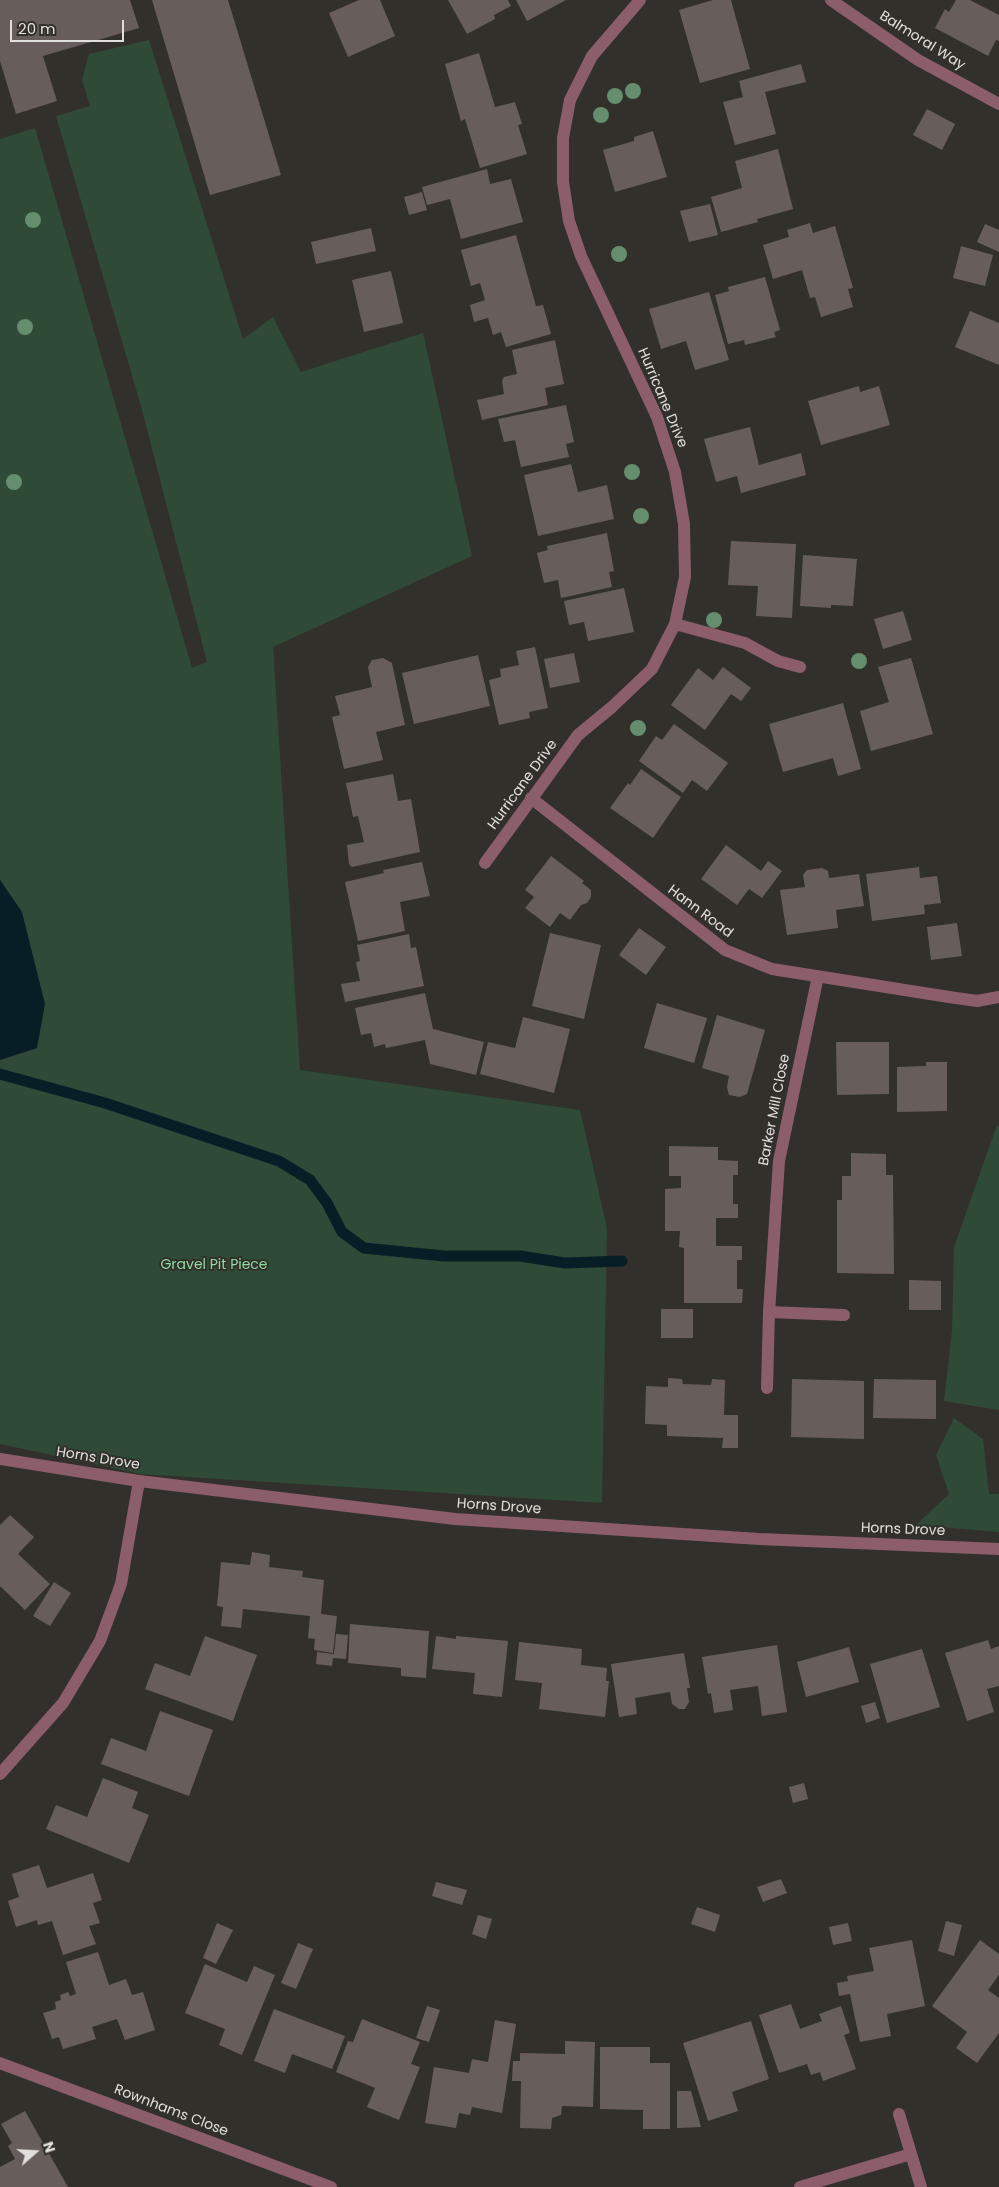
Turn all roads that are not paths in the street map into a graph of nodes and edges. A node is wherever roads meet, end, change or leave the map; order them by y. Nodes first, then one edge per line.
1 (640, 0) edge
2 (831, 0) edge
3 (999, 104) edge
4 (675, 624) junction
5 (800, 667) dead end
6 (531, 798) junction
7 (485, 863) dead end
8 (818, 976) junction
9 (999, 997) edge
10 (768, 1312) junction
11 (844, 1315) dead end
12 (767, 1388) dead end
13 (0, 1459) edge
14 (139, 1481) junction
15 (999, 1549) edge
16 (0, 1774) edge
17 (0, 2063) edge
18 (899, 2114) dead end
19 (911, 2154) junction
20 (331, 2187) edge
21 (800, 2187) edge
22 (921, 2187) edge

1 - 4 street, Hurricane Drive
2 - 3 street, Balmoral Way
4 - 5 street
4 - 6 street, Hurricane Drive
6 - 7 street, Hurricane Drive
6 - 8 street, Hann Road
8 - 9 street, Hann Road
8 - 10 street, Barker Mill Close
10 - 11 street
10 - 12 street, Barker Mill Close
13 - 14 street, Horns Drove
14 - 15 street, Horns Drove
14 - 16 street
17 - 20 street, Rownhams Close
18 - 19 street
19 - 21 street
19 - 22 street

